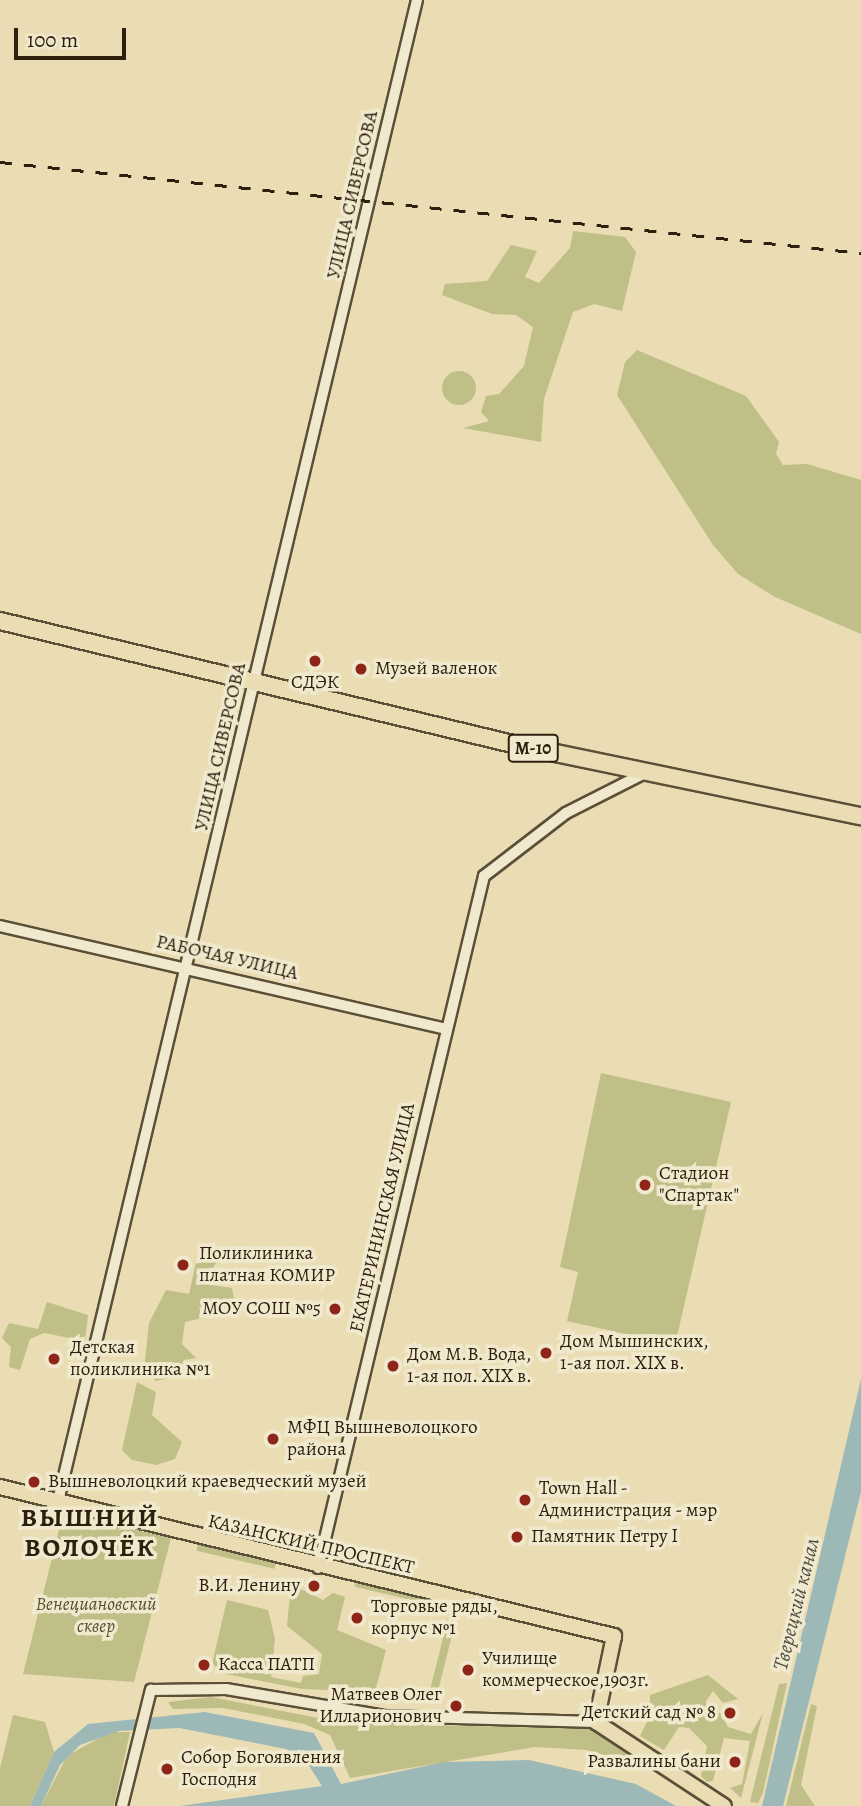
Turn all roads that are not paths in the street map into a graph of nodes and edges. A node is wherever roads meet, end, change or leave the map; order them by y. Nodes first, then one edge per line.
1 (417, 0) edge
2 (0, 621) edge
3 (254, 681) junction
4 (645, 773) junction
5 (861, 816) edge
6 (0, 926) edge
7 (187, 966) junction
8 (445, 1029) junction
9 (0, 1487) edge
10 (58, 1501) junction
11 (318, 1568) junction
12 (596, 1722) junction
13 (122, 1806) edge
14 (724, 1806) edge

1 - 3 street, УЛИЦА СИВЕРСОВА
2 - 3 highway, М-10
3 - 4 highway, М-10
3 - 7 street, УЛИЦА СИВЕРСОВА
4 - 5 highway, М-10
4 - 8 street, ЕКАТЕРИНИНСКАЯ УЛИЦА
6 - 7 street, РАБОЧАЯ УЛИЦА
7 - 8 street, РАБОЧАЯ УЛИЦА
7 - 10 street, УЛИЦА СИВЕРСОВА
8 - 11 street, ЕКАТЕРИНИНСКАЯ УЛИЦА
9 - 10 main road, КАЗАНСКИЙ ПРОСПЕКТ
10 - 11 main road, КАЗАНСКИЙ ПРОСПЕКТ
11 - 12 main road, КАЗАНСКИЙ ПРОСПЕКТ
12 - 13 street
12 - 14 main road

